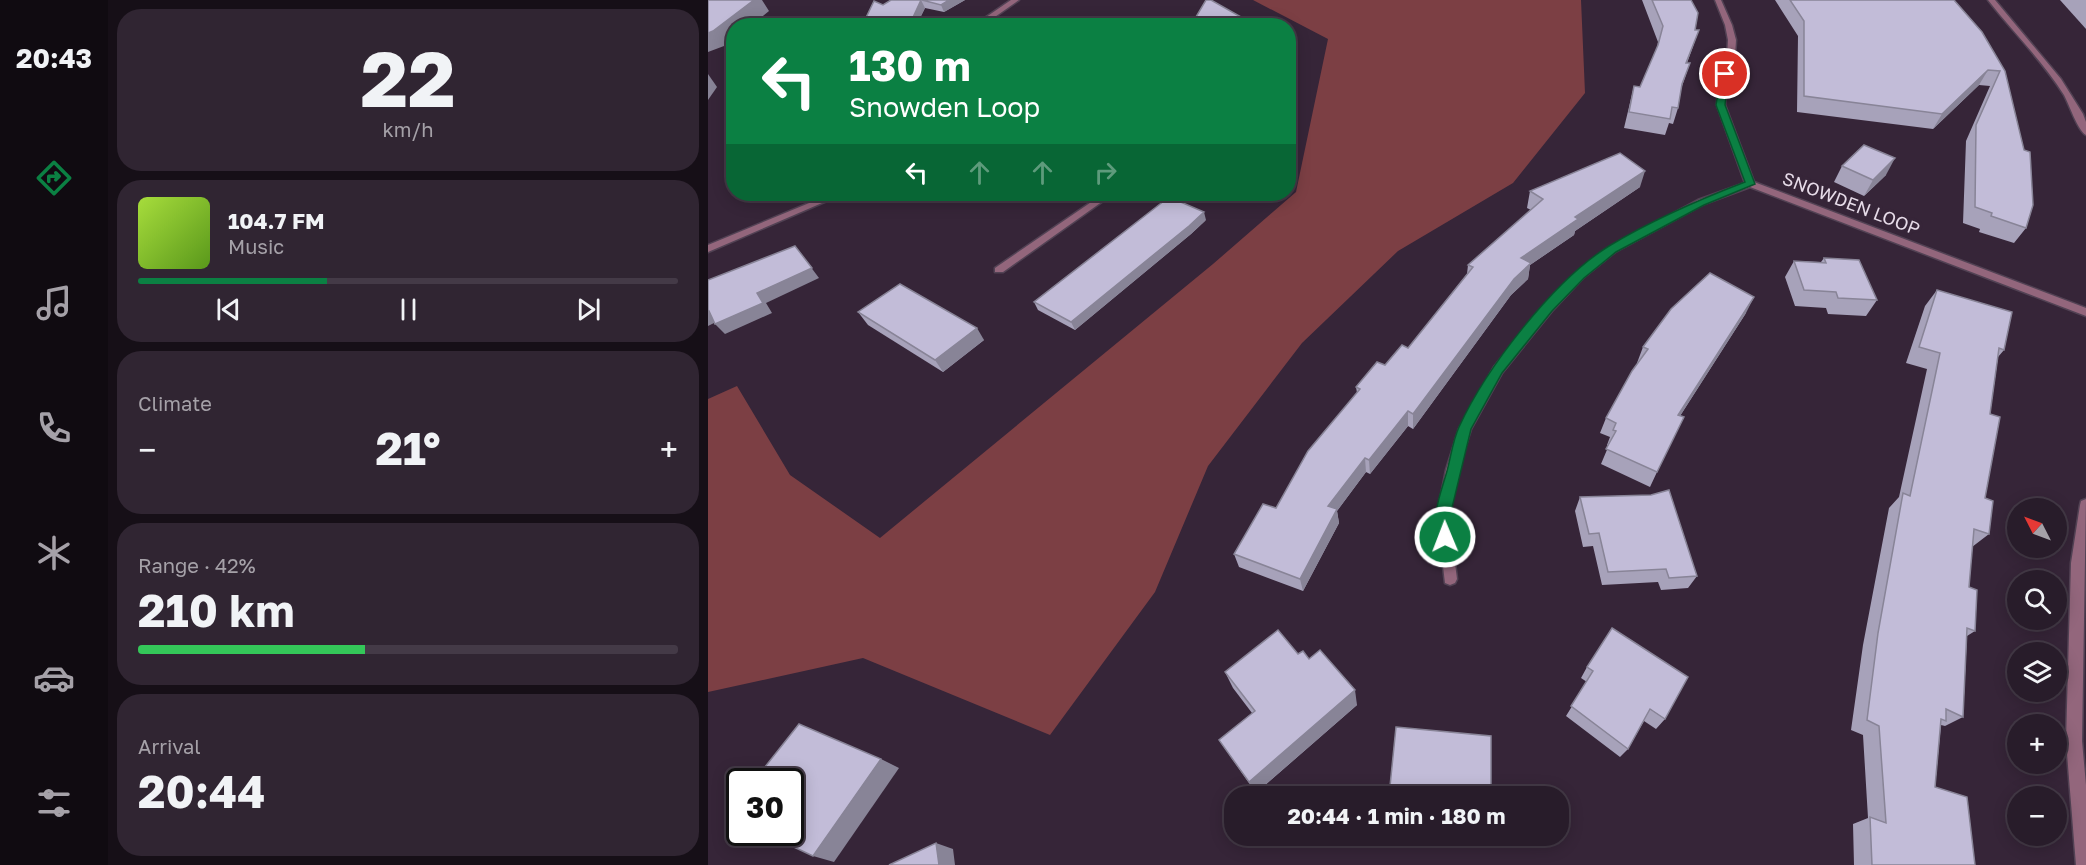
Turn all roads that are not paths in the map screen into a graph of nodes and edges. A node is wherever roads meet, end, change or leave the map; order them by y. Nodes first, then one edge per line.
1 (1016, 0) edge
2 (1718, 0) edge
3 (1991, 0) edge
4 (988, 18) edge
5 (2086, 132) edge
6 (1750, 184) junction
7 (821, 201) edge
8 (1098, 201) edge
9 (708, 249) edge
10 (999, 270) dead end
11 (2086, 312) edge
12 (2086, 505) edge
13 (1450, 579) dead end
14 (2085, 865) edge

1 - 4 street
2 - 6 street, SNOWDEN LOOP
3 - 5 street
6 - 11 street, SNOWDEN LOOP
6 - 13 street
7 - 9 street
8 - 10 street
12 - 14 street

